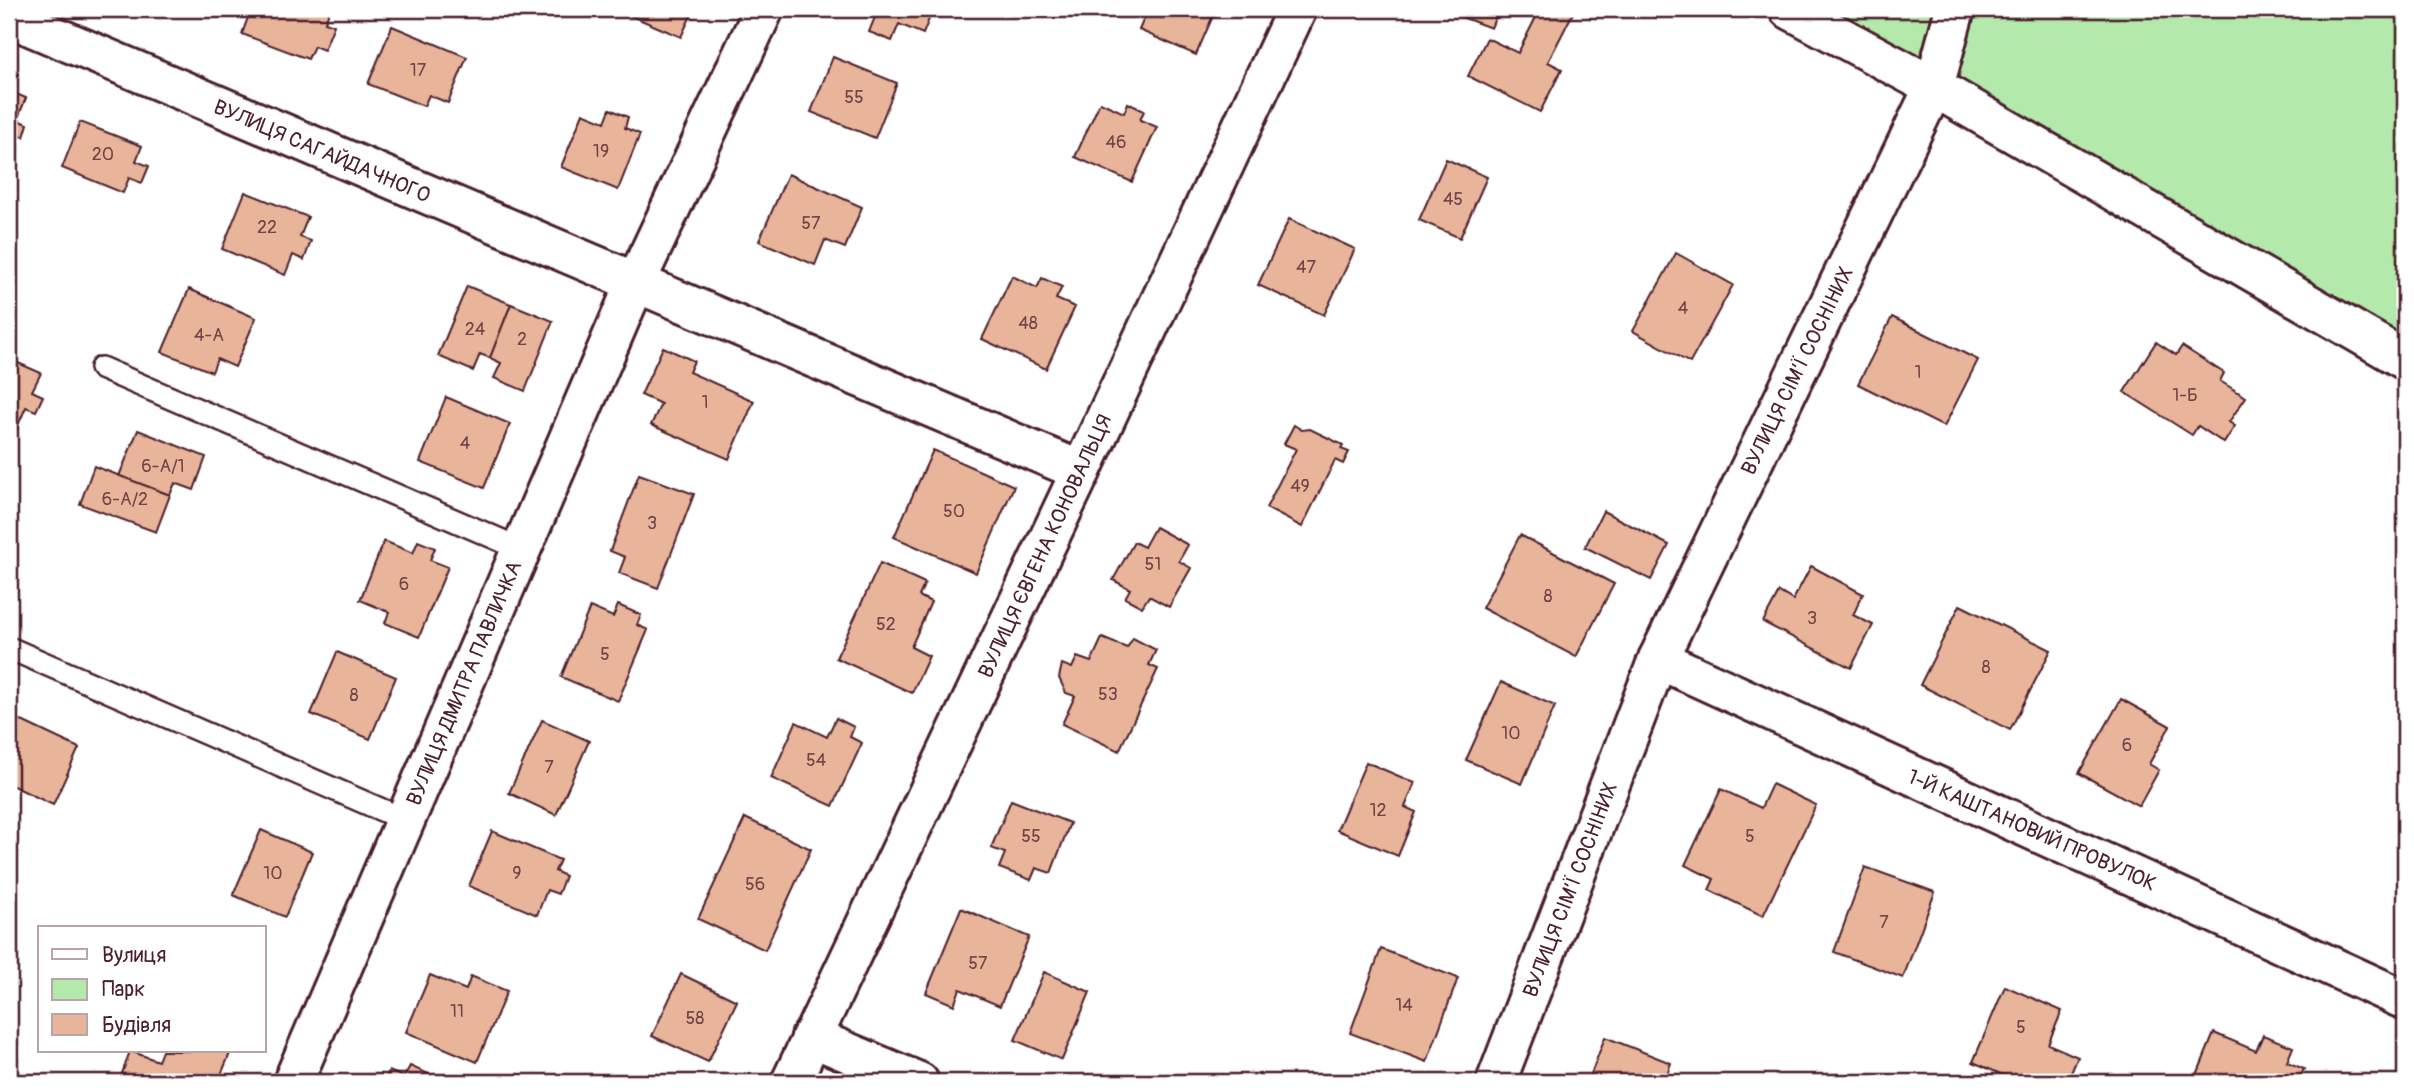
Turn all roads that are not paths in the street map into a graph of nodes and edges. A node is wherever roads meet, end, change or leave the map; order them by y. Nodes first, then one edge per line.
1 (764, 9) edge
2 (1297, 9) edge
3 (1789, 9) edge
4 (1955, 9) edge
5 (9, 17) edge
6 (1934, 87) junction
7 (635, 284) junction
8 (2405, 360) edge
9 (101, 368) dead end
10 (1081, 471) junction
11 (521, 549) junction
12 (9, 648) edge
13 (1658, 659) junction
14 (405, 820) junction
15 (2405, 1000) edge
16 (811, 1037) junction
17 (293, 1082) edge
18 (791, 1082) edge
19 (919, 1082) edge
20 (1496, 1082) edge

1 - 7 street, ВУЛИЦЯ ДМИТРА ПАВЛИЧКА
2 - 10 street, ВУЛИЦЯ ЄВГЕНА КОНОВАЛЬЦЯ
3 - 6 street
4 - 6 street, ВУЛИЦЯ СІМ’Ї СОСНІНИХ
5 - 7 street, ВУЛИЦЯ САГАЙДАЧНОГО
6 - 8 street
6 - 13 street, ВУЛИЦЯ СІМ’Ї СОСНІНИХ
7 - 10 street, ВУЛИЦЯ САГАЙДАЧНОГО
7 - 11 street, ВУЛИЦЯ ДМИТРА ПАВЛИЧКА
9 - 11 lane
10 - 16 street, ВУЛИЦЯ ЄВГЕНА КОНОВАЛЬЦЯ
11 - 14 street, ВУЛИЦЯ ДМИТРА ПАВЛИЧКА
12 - 14 lane
13 - 15 street, 1-Й КАШТАНОВИЙ ПРОВУЛОК
13 - 20 street, ВУЛИЦЯ СІМ’Ї СОСНІНИХ
14 - 17 street, ВУЛИЦЯ ДМИТРА ПАВЛИЧКА
16 - 18 street, ВУЛИЦЯ ЄВГЕНА КОНОВАЛЬЦЯ
16 - 19 street

